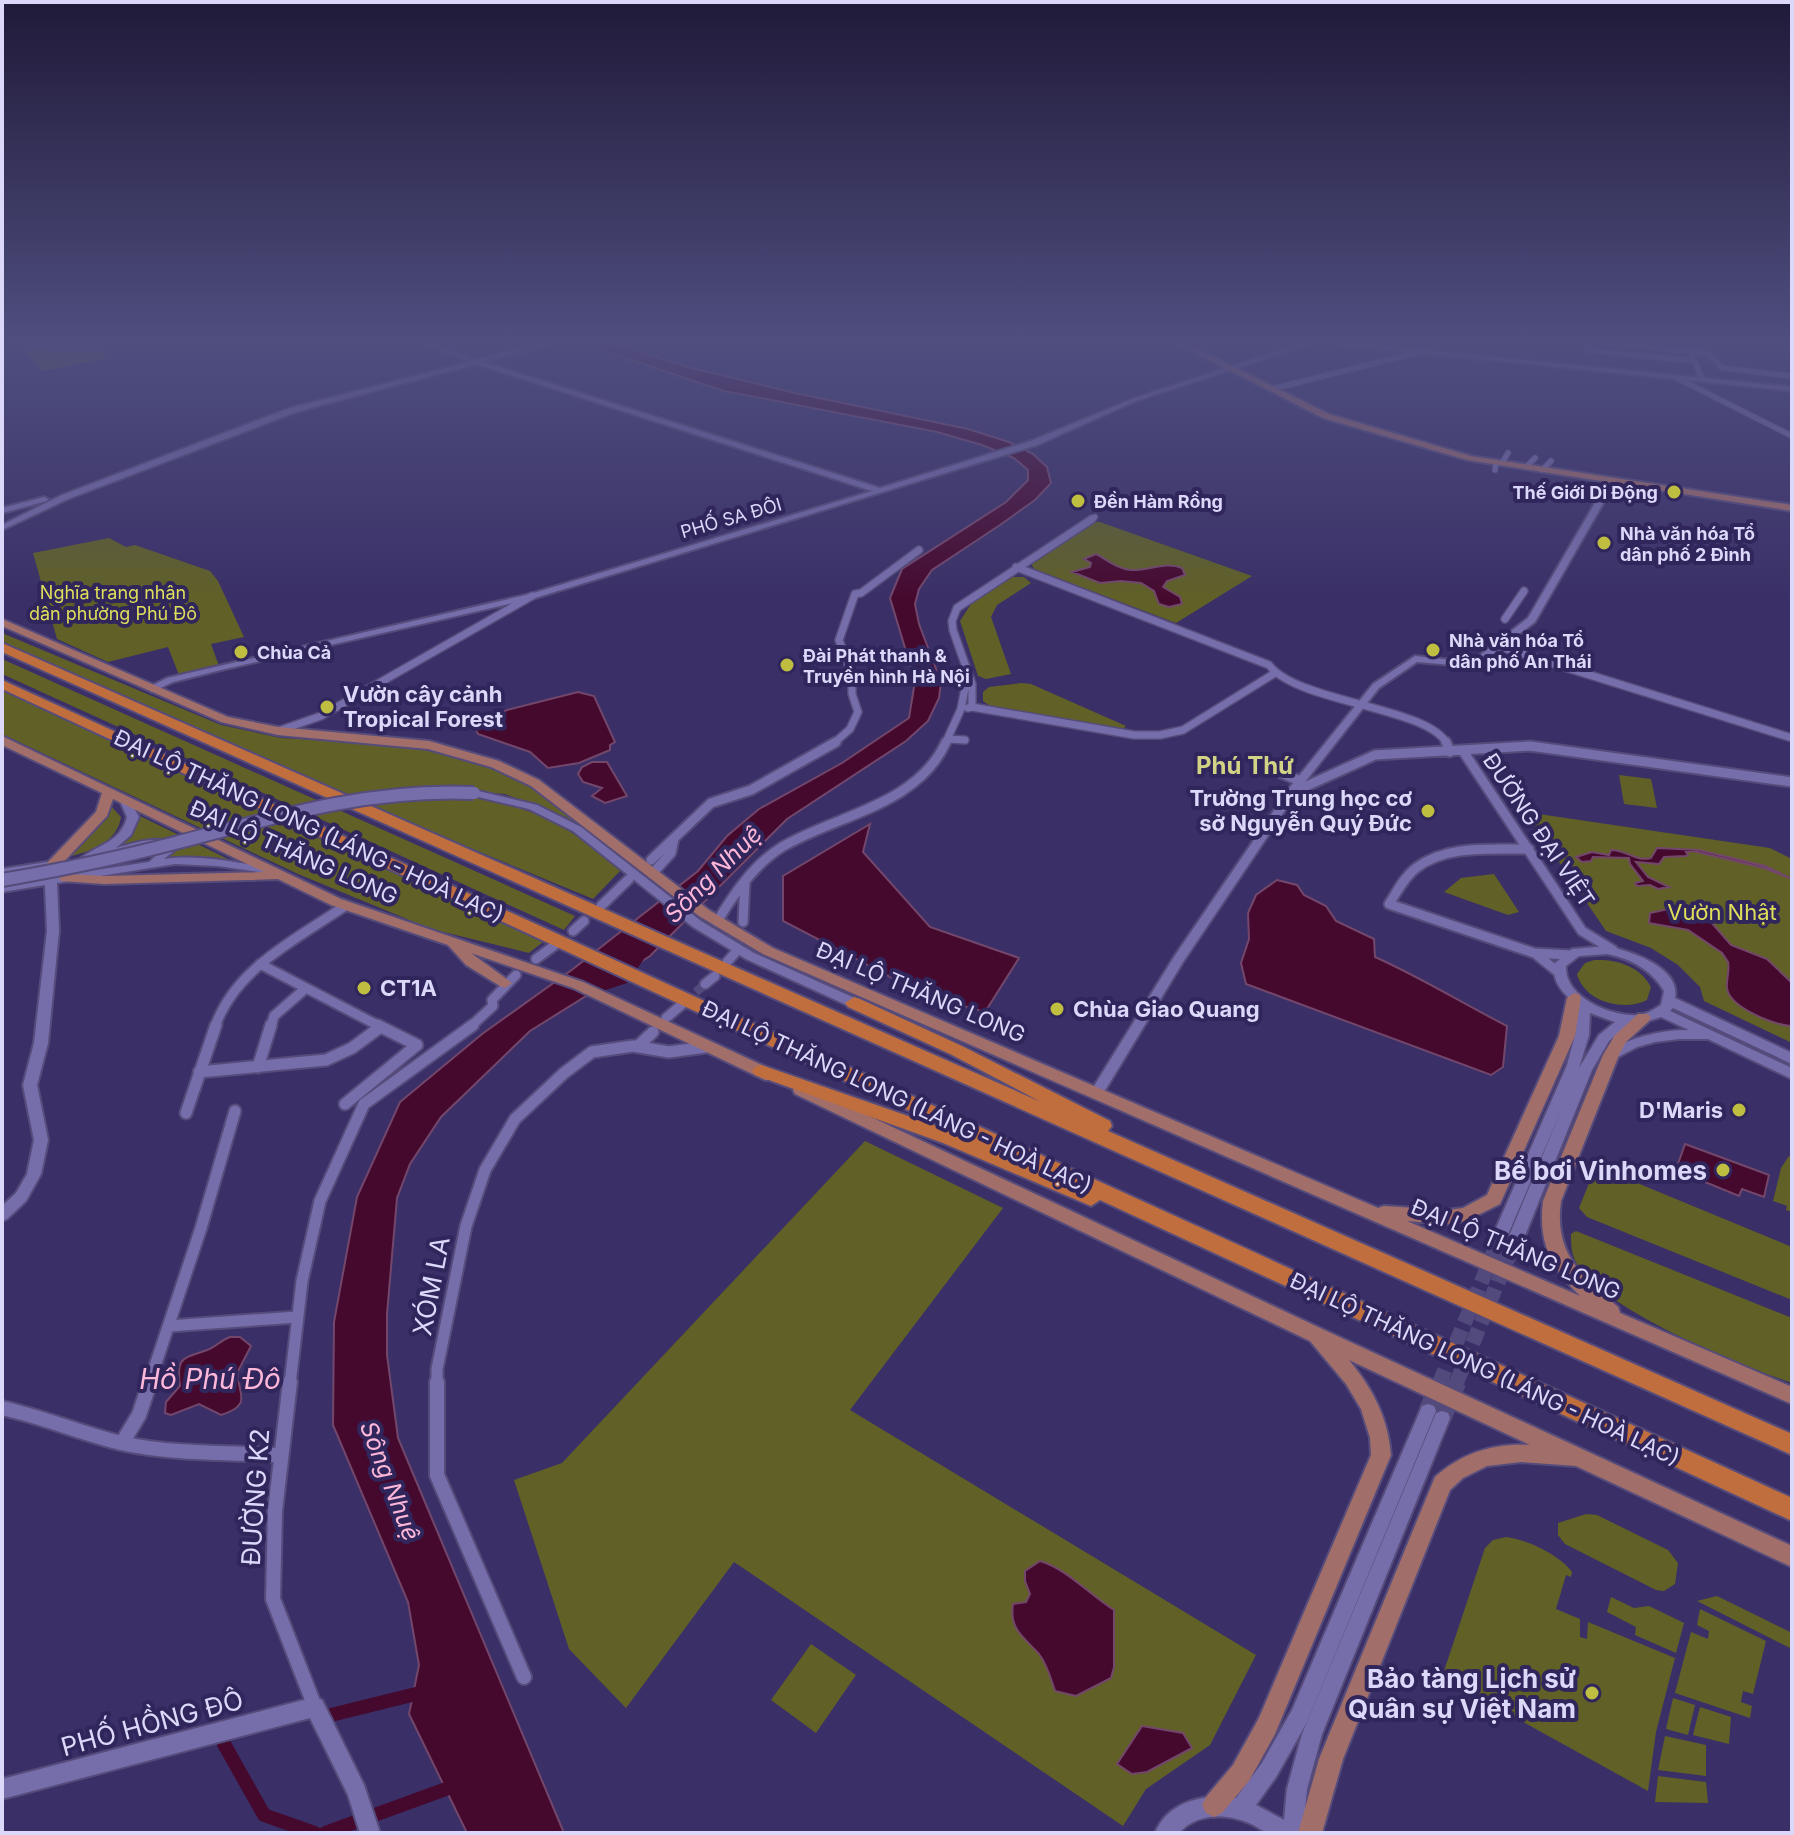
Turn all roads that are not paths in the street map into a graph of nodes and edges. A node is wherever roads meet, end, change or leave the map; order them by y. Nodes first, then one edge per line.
1 (229, 429) edge
2 (244, 429) edge
3 (685, 429) edge
4 (1064, 429) edge
5 (1366, 429) edge
6 (1508, 453) dead end
7 (1535, 458) dead end
8 (1551, 461) dead end
9 (1498, 465) junction
10 (1526, 467) junction
11 (1542, 470) junction
12 (1612, 481) junction
13 (880, 491) junction
14 (1792, 508) edge
15 (2, 511) edge
16 (1095, 517) dead end
17 (2, 528) edge
18 (919, 550) dead end
19 (1016, 567) junction
20 (1524, 591) dead end
21 (532, 596) junction
22 (496, 603) junction
23 (505, 611) junction
24 (1505, 619) dead end
25 (2, 622) edge
26 (2, 647) edge
27 (1500, 647) junction
28 (1272, 669) junction
29 (2, 684) edge
30 (972, 684) junction
31 (152, 689) junction
32 (1362, 703) junction
33 (972, 707) junction
34 (961, 709) junction
35 (321, 716) junction
36 (278, 731) junction
37 (322, 735) junction
38 (1792, 738) edge
39 (948, 739) junction
40 (2, 740) edge
41 (965, 740) dead end
42 (1463, 751) junction
43 (1450, 752) junction
44 (1269, 768) dead end
45 (1300, 781) junction
46 (1792, 782) edge
47 (109, 792) junction
48 (1291, 793) junction
49 (124, 799) junction
50 (1529, 849) junction
51 (87, 858) junction
52 (151, 863) junction
53 (53, 865) junction
54 (266, 870) junction
55 (2, 873) edge
56 (280, 876) junction
57 (655, 877) junction
58 (58, 879) junction
59 (629, 879) dead end
60 (2, 880) edge
61 (745, 881) junction
62 (2, 888) edge
63 (345, 906) junction
64 (601, 906) dead end
65 (706, 920) junction
66 (584, 921) dead end
67 (743, 922) dead end
68 (573, 931) dead end
69 (1582, 931) junction
70 (455, 944) junction
71 (555, 945) dead end
72 (1615, 952) junction
73 (735, 953) dead end
74 (1534, 953) junction
75 (1576, 953) junction
76 (536, 959) dead end
77 (727, 962) dead end
78 (260, 964) junction
79 (1558, 972) junction
80 (715, 976) dead end
81 (511, 979) joint
82 (705, 984) tunnel mouth
83 (306, 988) junction
84 (686, 1001) tunnel mouth
85 (1579, 1002) junction
86 (854, 1003) junction
87 (1666, 1006) junction
88 (666, 1018) dead end
89 (1635, 1018) junction
90 (379, 1028) junction
91 (653, 1032) dead end
92 (964, 1038) junction
93 (1716, 1038) junction
94 (638, 1046) junction
95 (711, 1046) junction
96 (1611, 1055) junction
97 (1792, 1059) edge
98 (258, 1067) junction
99 (761, 1071) junction
100 (199, 1072) junction
101 (1792, 1074) edge
102 (1096, 1094) junction
103 (345, 1104) dead end
104 (235, 1111) dead end
105 (186, 1113) dead end
106 (1365, 1210) junction
107 (2, 1215) edge
108 (1432, 1284) junction
109 (1371, 1316) junction
110 (297, 1317) junction
111 (1621, 1320) junction
112 (169, 1326) junction
113 (1313, 1334) junction
114 (1549, 1336) junction
115 (1792, 1396) edge
116 (2, 1408) edge
117 (1612, 1427) junction
118 (1792, 1436) edge
119 (122, 1443) junction
120 (1792, 1445) edge
121 (281, 1455) junction
122 (1590, 1460) junction
123 (1792, 1510) edge
124 (1792, 1518) edge
125 (1792, 1557) edge
126 (524, 1677) dead end
127 (315, 1707) junction
128 (2, 1789) edge
129 (1214, 1805) junction
130 (1241, 1808) junction
131 (370, 1833) edge
132 (1165, 1833) edge
133 (1284, 1833) edge
134 (1293, 1833) edge
135 (1310, 1833) edge

1 - 15 street
2 - 17 street
3 - 13 street
4 - 13 street, PHỐ SA ĐÔI
5 - 9 main road
6 - 9 street
7 - 10 street
8 - 11 street
9 - 10 main road
10 - 11 main road
11 - 12 main road
12 - 14 main road
12 - 27 street
13 - 21 street, PHỐ SA ĐÔI
16 - 19 street
18 - 57 street
19 - 28 street
19 - 30 street
20 - 24 street
21 - 22 street, PHỐ SA ĐÔI
21 - 23 street
22 - 23 street
22 - 31 street, PHỐ SA ĐÔI
23 - 35 street
25 - 31 main road, ĐẠI LỘ THĂNG LONG
26 - 108 highway, ĐẠI LỘ THĂNG LONG (LÁNG - HOÀ LẠC)
27 - 32 street
27 - 38 street
28 - 32 street
28 - 33 street
29 - 109 highway, ĐẠI LỘ THĂNG LONG (LÁNG - HOÀ LẠC)
30 - 33 street
30 - 34 street
31 - 36 main road, ĐẠI LỘ THĂNG LONG
32 - 43 street
32 - 45 street
33 - 34 street
34 - 39 street
35 - 36 street
35 - 37 street
36 - 37 main road, ĐẠI LỘ THĂNG LONG
37 - 57 main road, ĐẠI LỘ THĂNG LONG
39 - 41 street
39 - 61 street
40 - 47 main road, ĐẠI LỘ THĂNG LONG
42 - 43 street
42 - 46 street
42 - 50 street, ĐƯỜNG ĐẠI VIỆT
43 - 48 street
44 - 45 street
45 - 48 street
47 - 49 main road, ĐẠI LỘ THĂNG LONG
47 - 53 main road
48 - 102 street
49 - 51 street
49 - 54 main road, ĐẠI LỘ THĂNG LONG
50 - 69 street, ĐƯỜNG ĐẠI VIỆT
50 - 74 street
51 - 52 street
51 - 53 street
52 - 54 street
52 - 58 street
53 - 55 street
54 - 56 main road, ĐẠI LỘ THĂNG LONG
56 - 58 main road
56 - 63 main road, ĐẠI LỘ THĂNG LONG
57 - 60 street, bridge
57 - 65 main road, ĐẠI LỘ THĂNG LONG
58 - 62 street
58 - 107 street
59 - 64 street
61 - 65 street
61 - 67 street
63 - 70 main road, ĐẠI LỘ THĂNG LONG
63 - 78 street
65 - 86 street, ĐẠI LỘ THĂNG LONG
65 - 92 main road, ĐẠI LỘ THĂNG LONG
66 - 68 street
69 - 72 street, ĐƯỜNG ĐẠI VIỆT
69 - 75 street, ĐƯỜNG ĐẠI VIỆT
70 - 81 main road
70 - 95 main road, ĐẠI LỘ THĂNG LONG
71 - 76 street
72 - 75 street
72 - 87 street
73 - 77 street
74 - 75 street
74 - 79 street
75 - 79 street
78 - 83 street
78 - 100 street
79 - 85 street
80 - 82 street
81 - 110 street, ĐƯỜNG K2
83 - 90 street
83 - 98 street
84 - 88 street
85 - 89 street
85 - 89 street
85 - 106 main road
86 - 92 main road
86 - 108 highway
87 - 89 street
87 - 93 street
87 - 97 street
89 - 96 main road
90 - 98 street
90 - 103 street
91 - 94 street
92 - 102 main road, ĐẠI LỘ THĂNG LONG
93 - 96 street
93 - 101 street
94 - 95 street, XÓM LA
94 - 126 street, XÓM LA
95 - 99 main road, ĐẠI LỘ THĂNG LONG
96 - 111 main road
98 - 100 street
99 - 109 highway
99 - 113 main road, ĐẠI LỘ THĂNG LONG
100 - 105 street
102 - 106 main road, ĐẠI LỘ THĂNG LONG
104 - 112 street
106 - 111 main road, ĐẠI LỘ THĂNG LONG
108 - 114 highway, ĐẠI LỘ THĂNG LONG (LÁNG - HOÀ LẠC)
109 - 117 highway, ĐẠI LỘ THĂNG LONG (LÁNG - HOÀ LẠC)
110 - 112 street
110 - 121 street, ĐƯỜNG K2
111 - 115 main road, ĐẠI LỘ THĂNG LONG
112 - 119 street
113 - 122 main road, ĐẠI LỘ THĂNG LONG
113 - 129 main road
114 - 118 highway
114 - 120 highway, ĐẠI LỘ THĂNG LONG (LÁNG - HOÀ LẠC)
116 - 119 street
117 - 123 highway, ĐẠI LỘ THĂNG LONG (LÁNG - HOÀ LẠC)
117 - 124 highway
119 - 121 street
121 - 127 street, ĐƯỜNG K2
122 - 125 main road, ĐẠI LỘ THĂNG LONG
122 - 135 main road
127 - 128 street, PHỐ HỒNG ĐÔ
127 - 131 street
129 - 130 street
129 - 132 street
130 - 133 street
130 - 134 street

